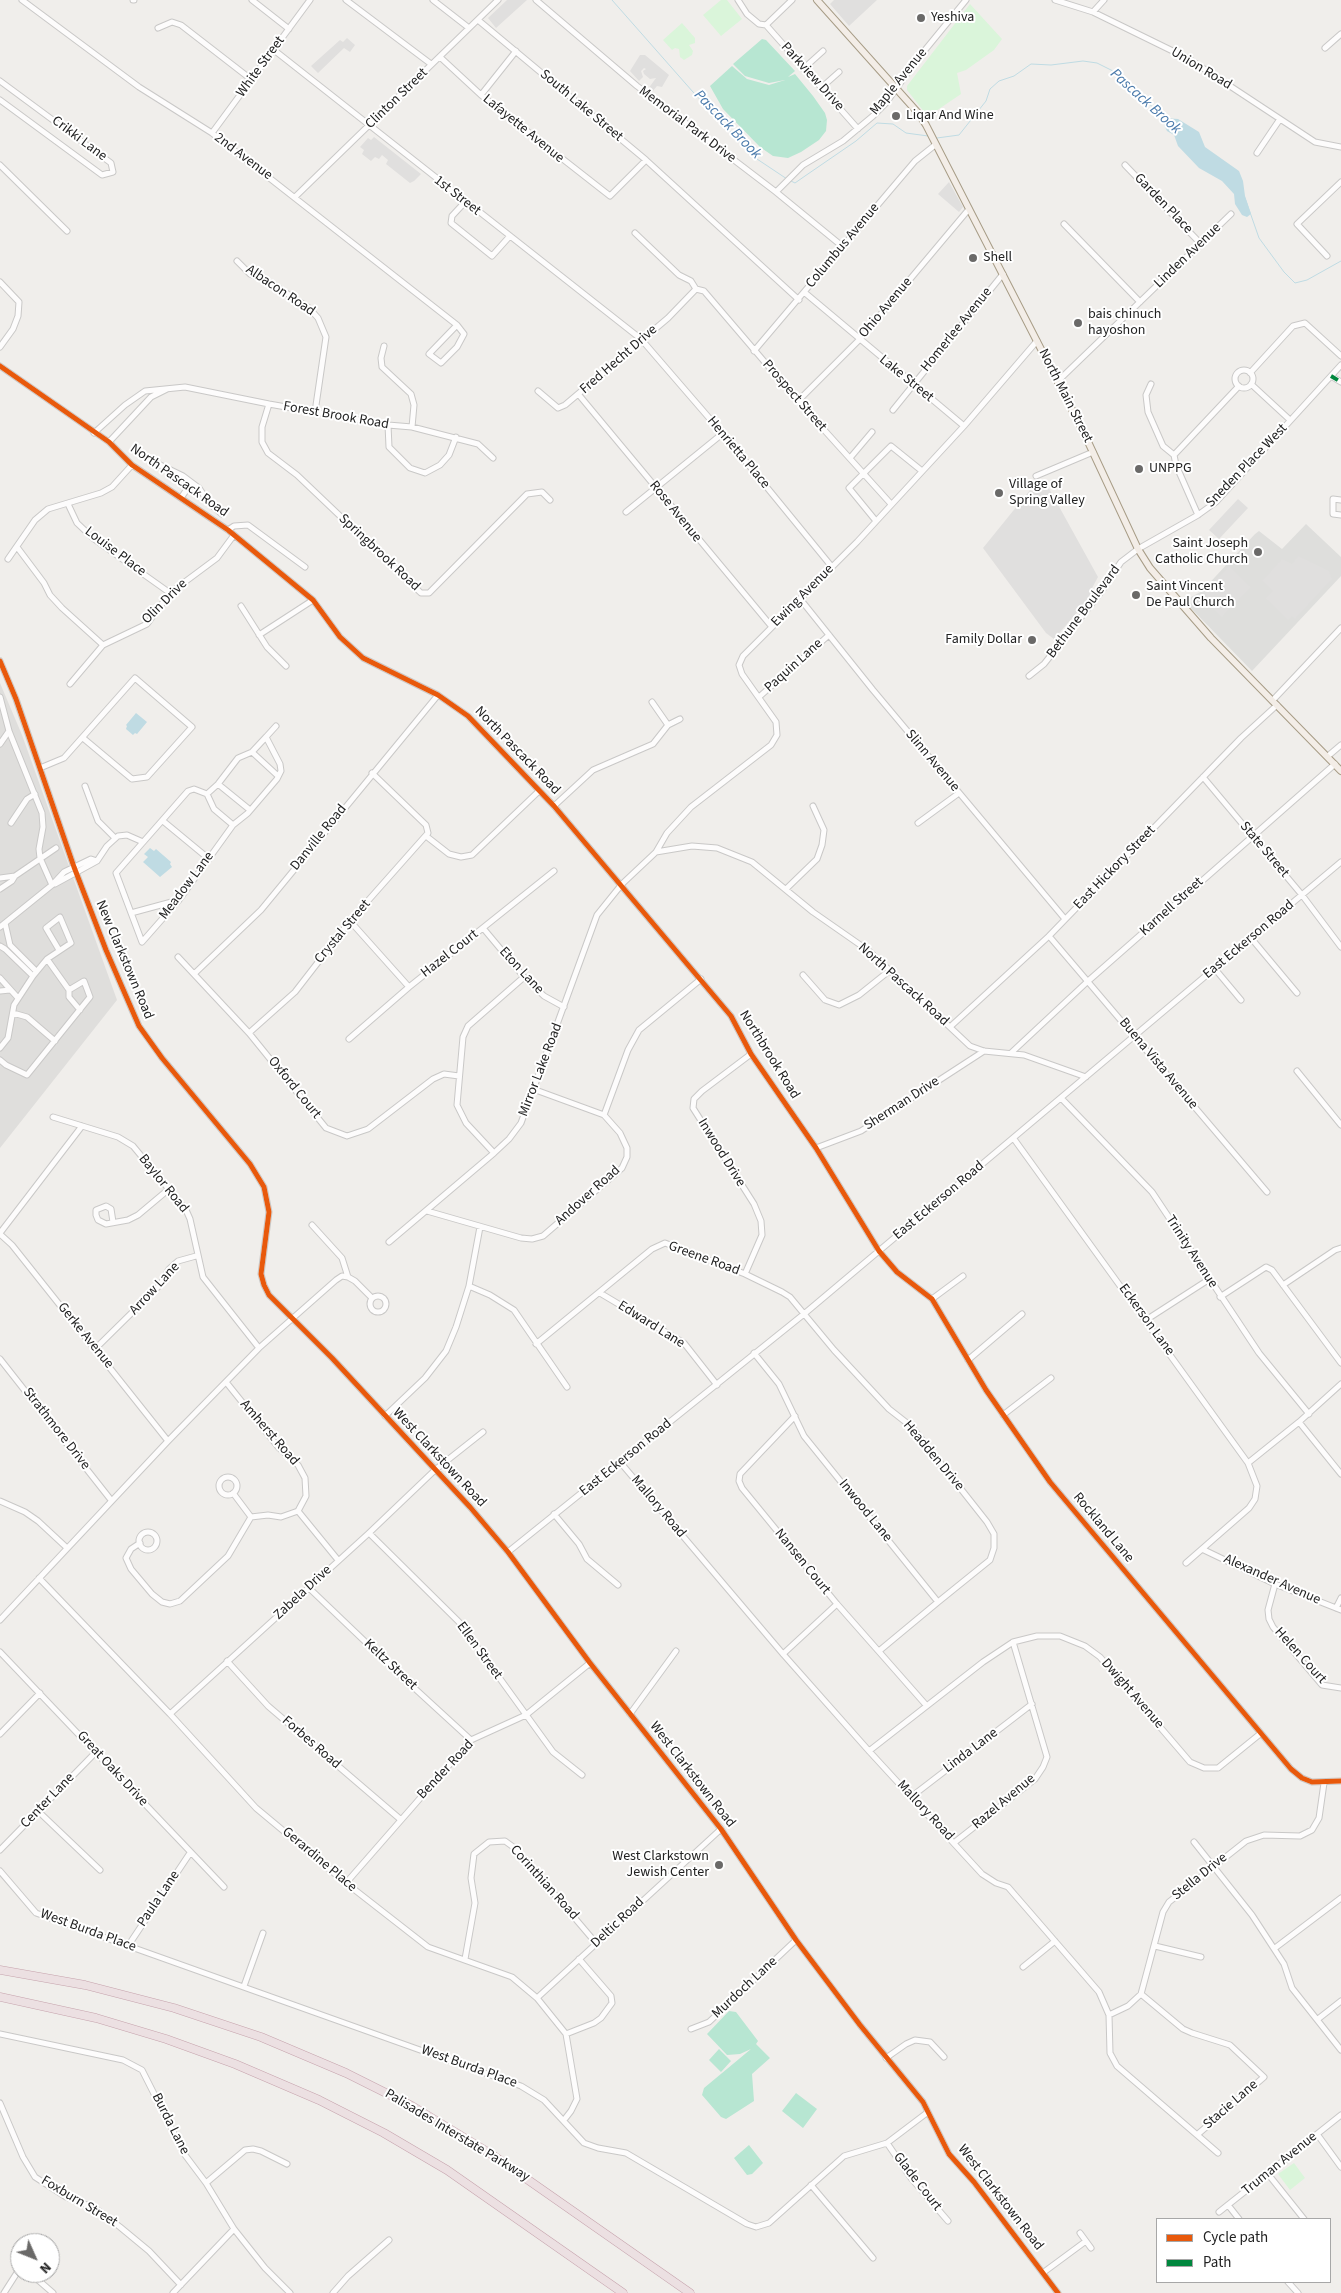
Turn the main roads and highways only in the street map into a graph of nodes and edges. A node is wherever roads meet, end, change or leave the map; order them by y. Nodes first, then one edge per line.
1 (817, 0) edge
2 (1341, 771) edge
3 (0, 1970) edge
4 (0, 1997) edge
5 (623, 2293) edge
6 (690, 2293) edge

1 - 2 main road, North Main Street
3 - 6 highway, Palisades Interstate Parkway
4 - 5 highway

